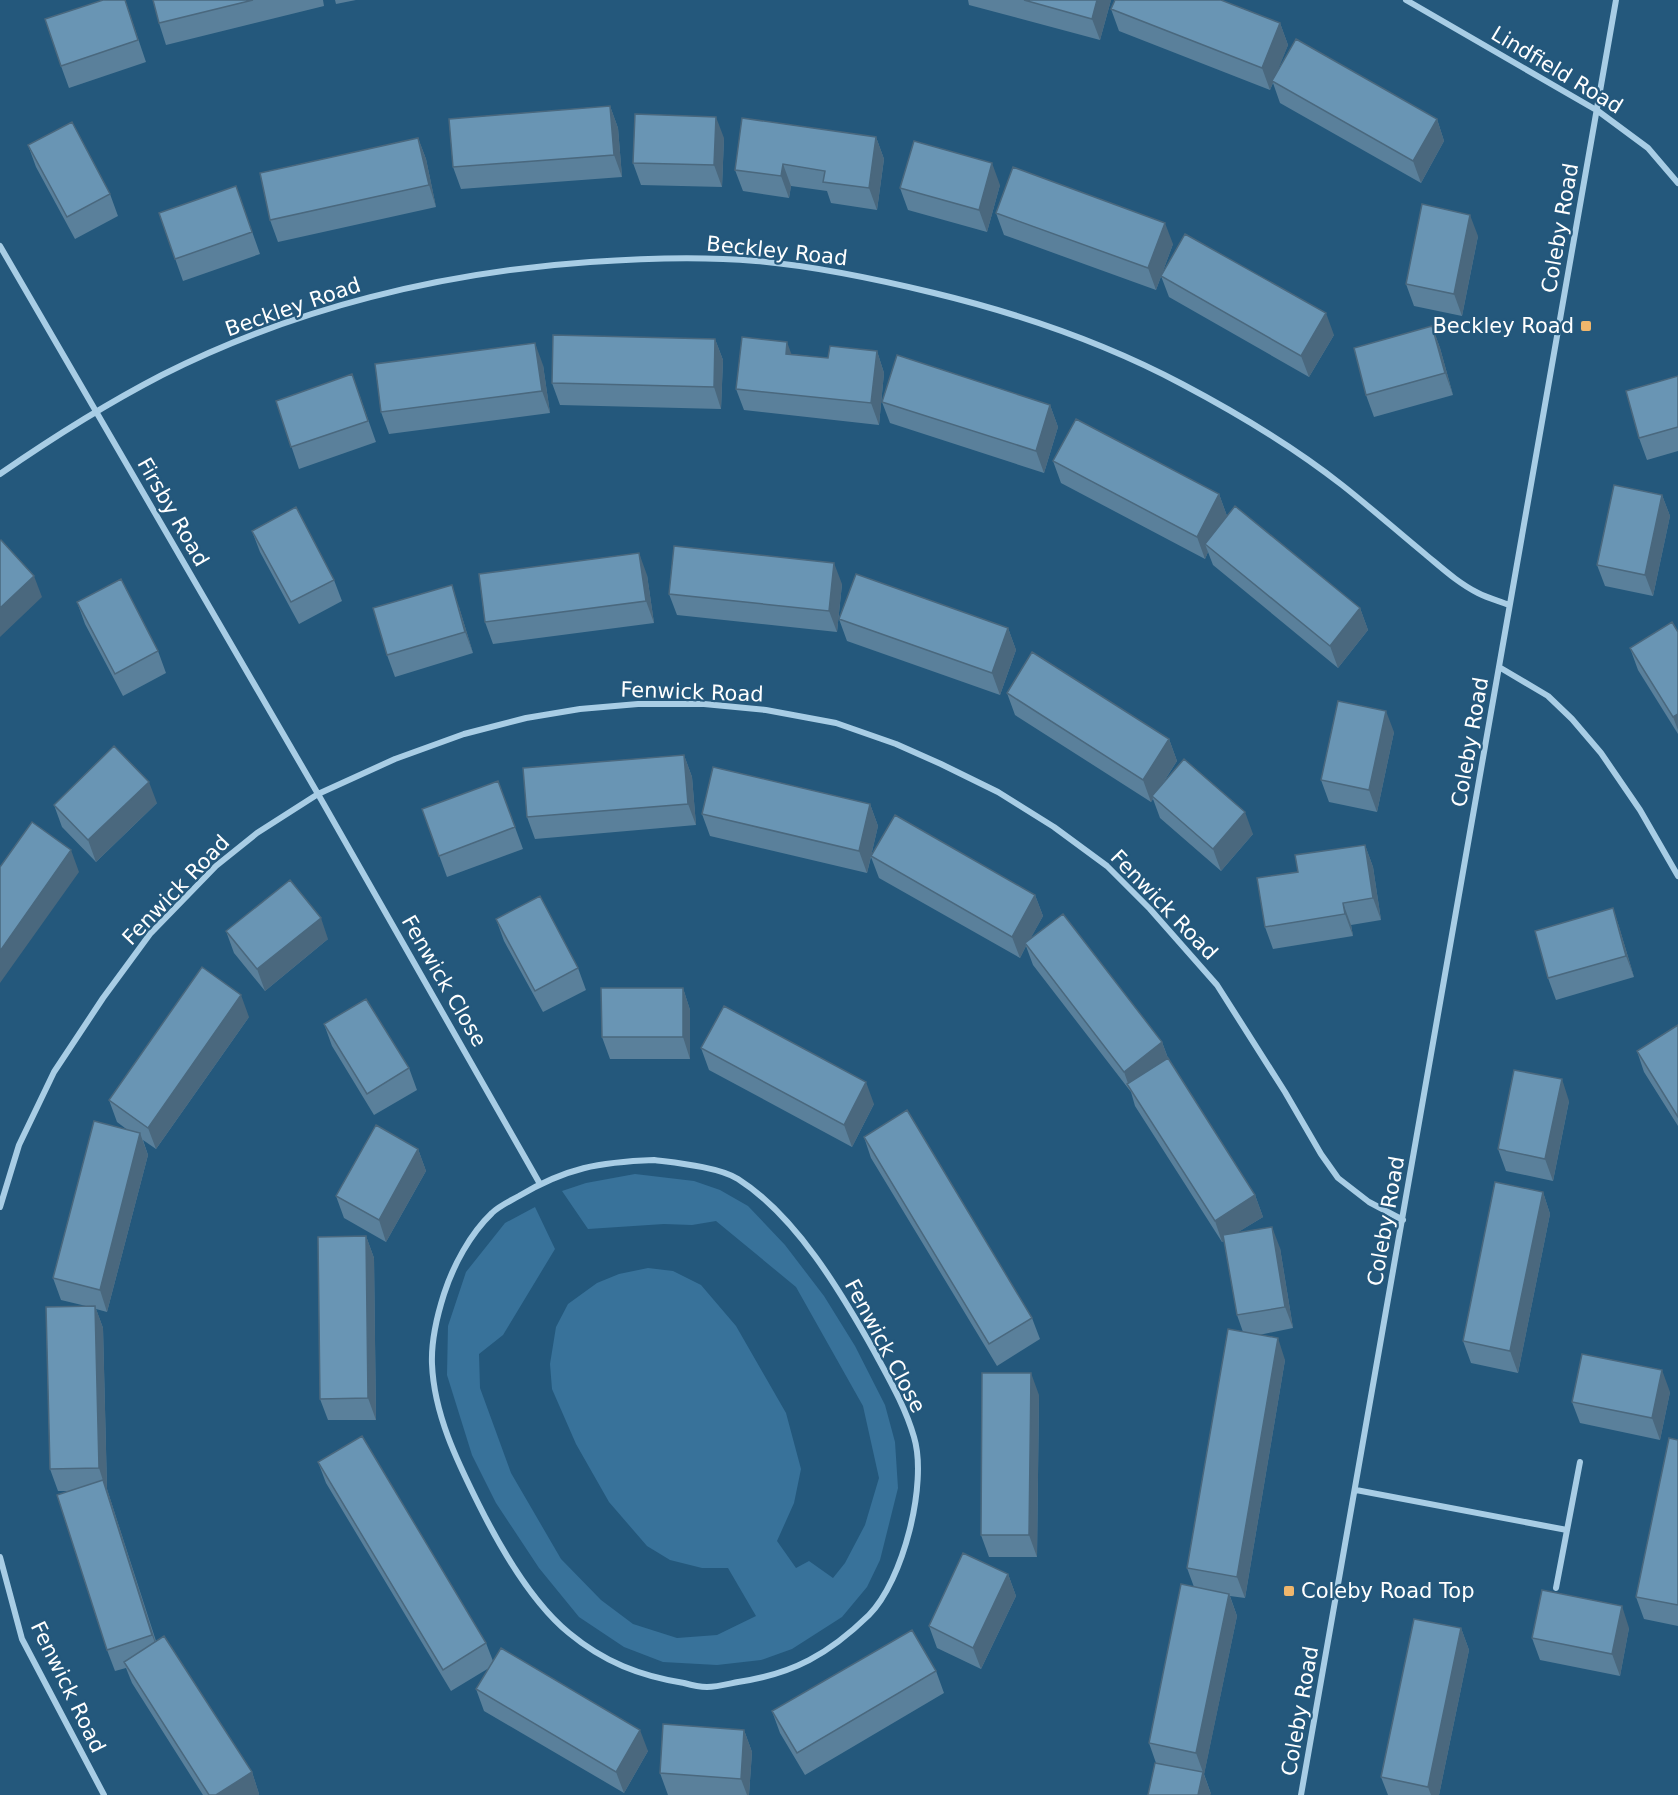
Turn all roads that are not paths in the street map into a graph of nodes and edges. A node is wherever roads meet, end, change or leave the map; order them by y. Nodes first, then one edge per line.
1 (1406, 0) edge
2 (1616, 0) edge
3 (1598, 111) junction
4 (1678, 183) edge
5 (0, 246) edge
6 (95, 412) junction
7 (0, 474) edge
8 (1509, 605) junction
9 (1499, 667) junction
10 (318, 794) junction
11 (1678, 876) edge
12 (540, 1184) junction
13 (0, 1208) edge
14 (1403, 1220) junction
15 (1580, 1462) dead end
16 (1356, 1490) junction
17 (1567, 1530) junction
18 (0, 1557) edge
19 (1556, 1588) dead end
20 (104, 1795) edge
21 (1301, 1795) edge

1 - 3 street, Lindfield Road
2 - 3 street, Coleby Road
3 - 4 street, Lindfield Road
3 - 8 street, Coleby Road
5 - 6 street, Firsby Road
6 - 7 street, Beckley Road
6 - 8 street, Beckley Road
6 - 10 street, Firsby Road
8 - 9 street, Coleby Road
9 - 11 street
9 - 14 street, Coleby Road
10 - 12 street, Fenwick Close
10 - 13 street, Fenwick Road
10 - 14 street, Fenwick Road
12 - 12 street, Fenwick Close
14 - 16 street, Coleby Road
15 - 17 street
16 - 17 street
16 - 21 street, Coleby Road
17 - 19 street
18 - 20 street, Fenwick Road

